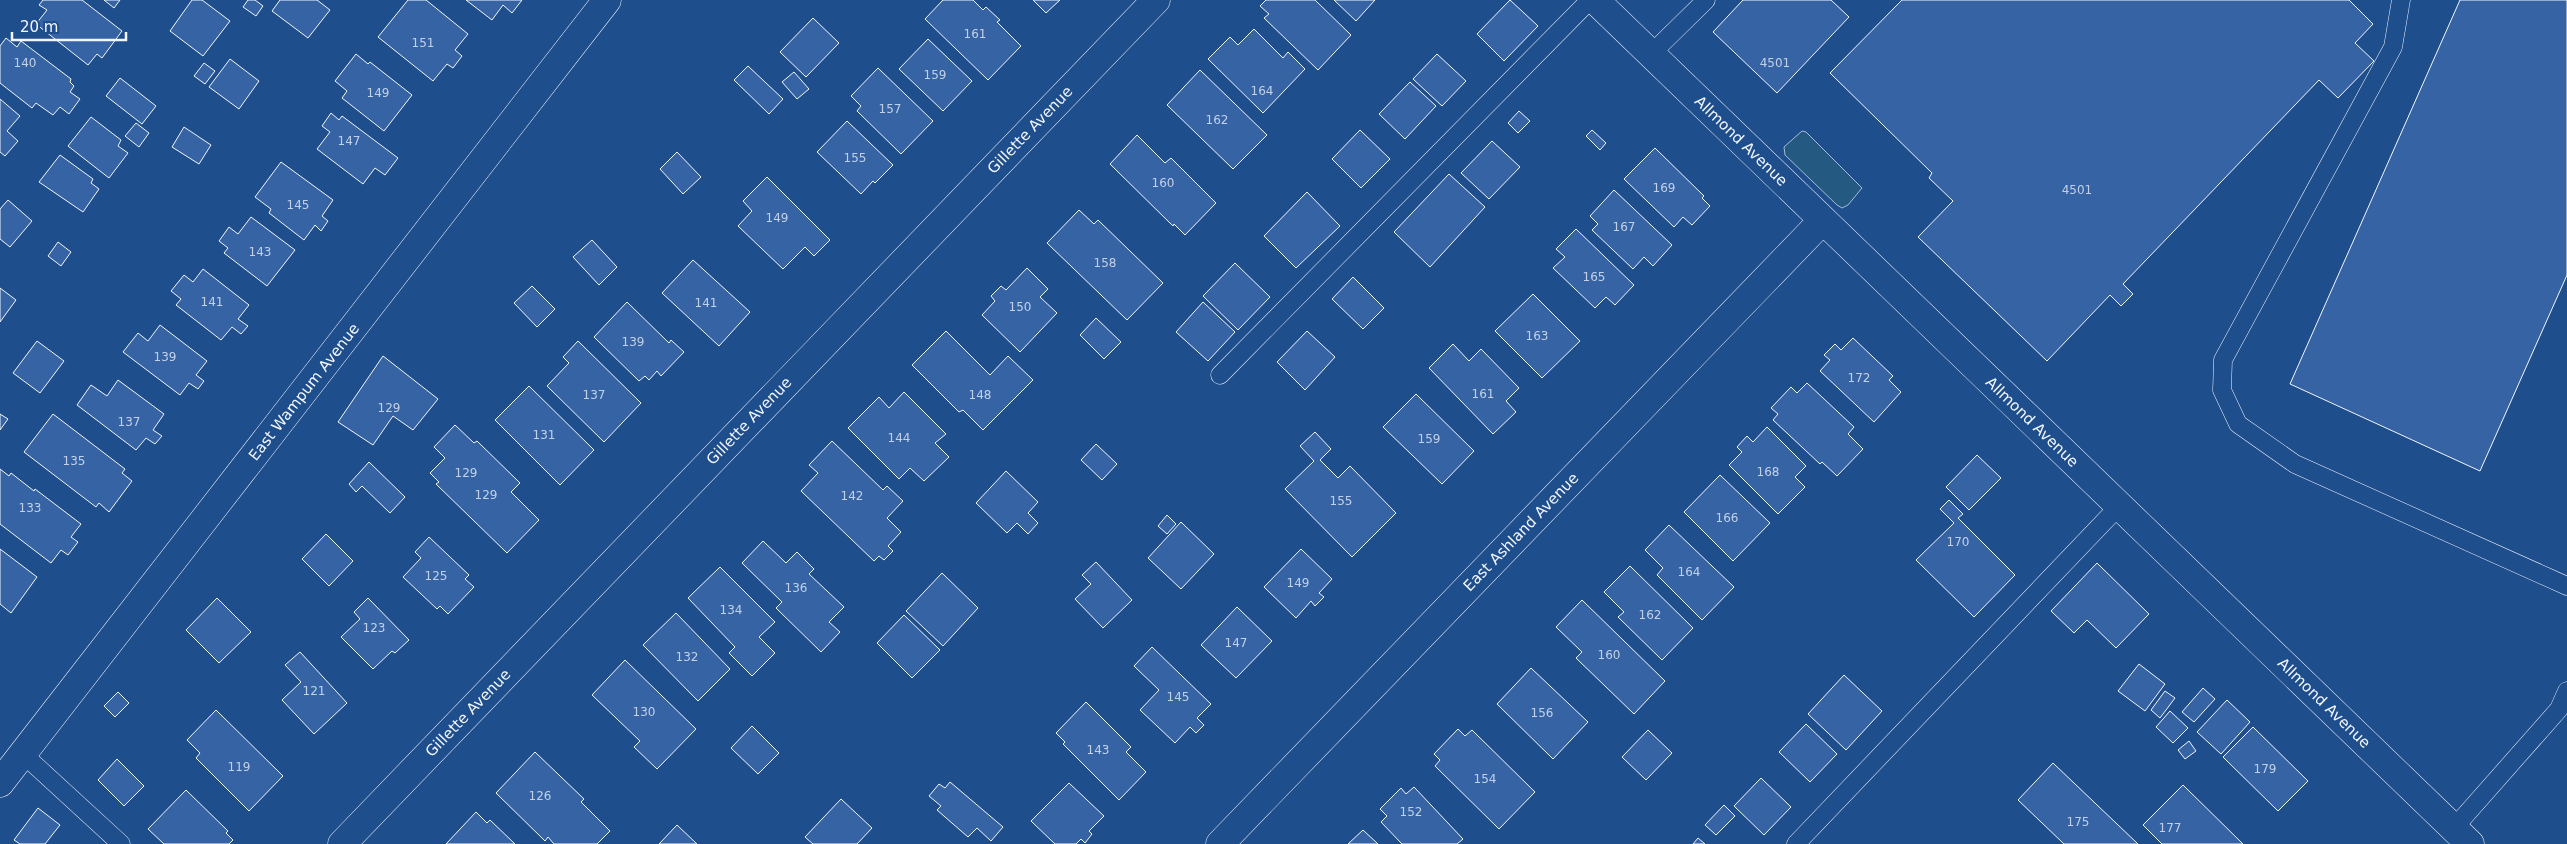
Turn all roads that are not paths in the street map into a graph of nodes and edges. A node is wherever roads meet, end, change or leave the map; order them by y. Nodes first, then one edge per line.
1 (607, 0) edge
2 (1156, 0) edge
3 (1590, 0) edge
4 (1595, 0) edge
5 (1706, 0) edge
6 (2401, 0) edge
7 (1651, 54) junction
8 (1822, 220) junction
9 (1220, 375) dead end
10 (2119, 506) junction
11 (2567, 586) edge
12 (2567, 691) edge
13 (23, 754) junction
14 (0, 783) edge
15 (2455, 839) edge
16 (121, 844) edge
17 (342, 844) edge
18 (1220, 844) edge
19 (1796, 844) edge

1 - 13 street, East Wampum Avenue
2 - 17 street, Gillette Avenue
3 - 9 lane
4 - 7 street, Allmond Avenue
5 - 7 lane
6 - 11 lane
7 - 8 street, Allmond Avenue
8 - 10 street, Allmond Avenue
8 - 18 street, East Ashland Avenue
10 - 15 street, Allmond Avenue
10 - 19 lane
12 - 15 lane
13 - 14 street, East Wampum Avenue
13 - 16 lane

